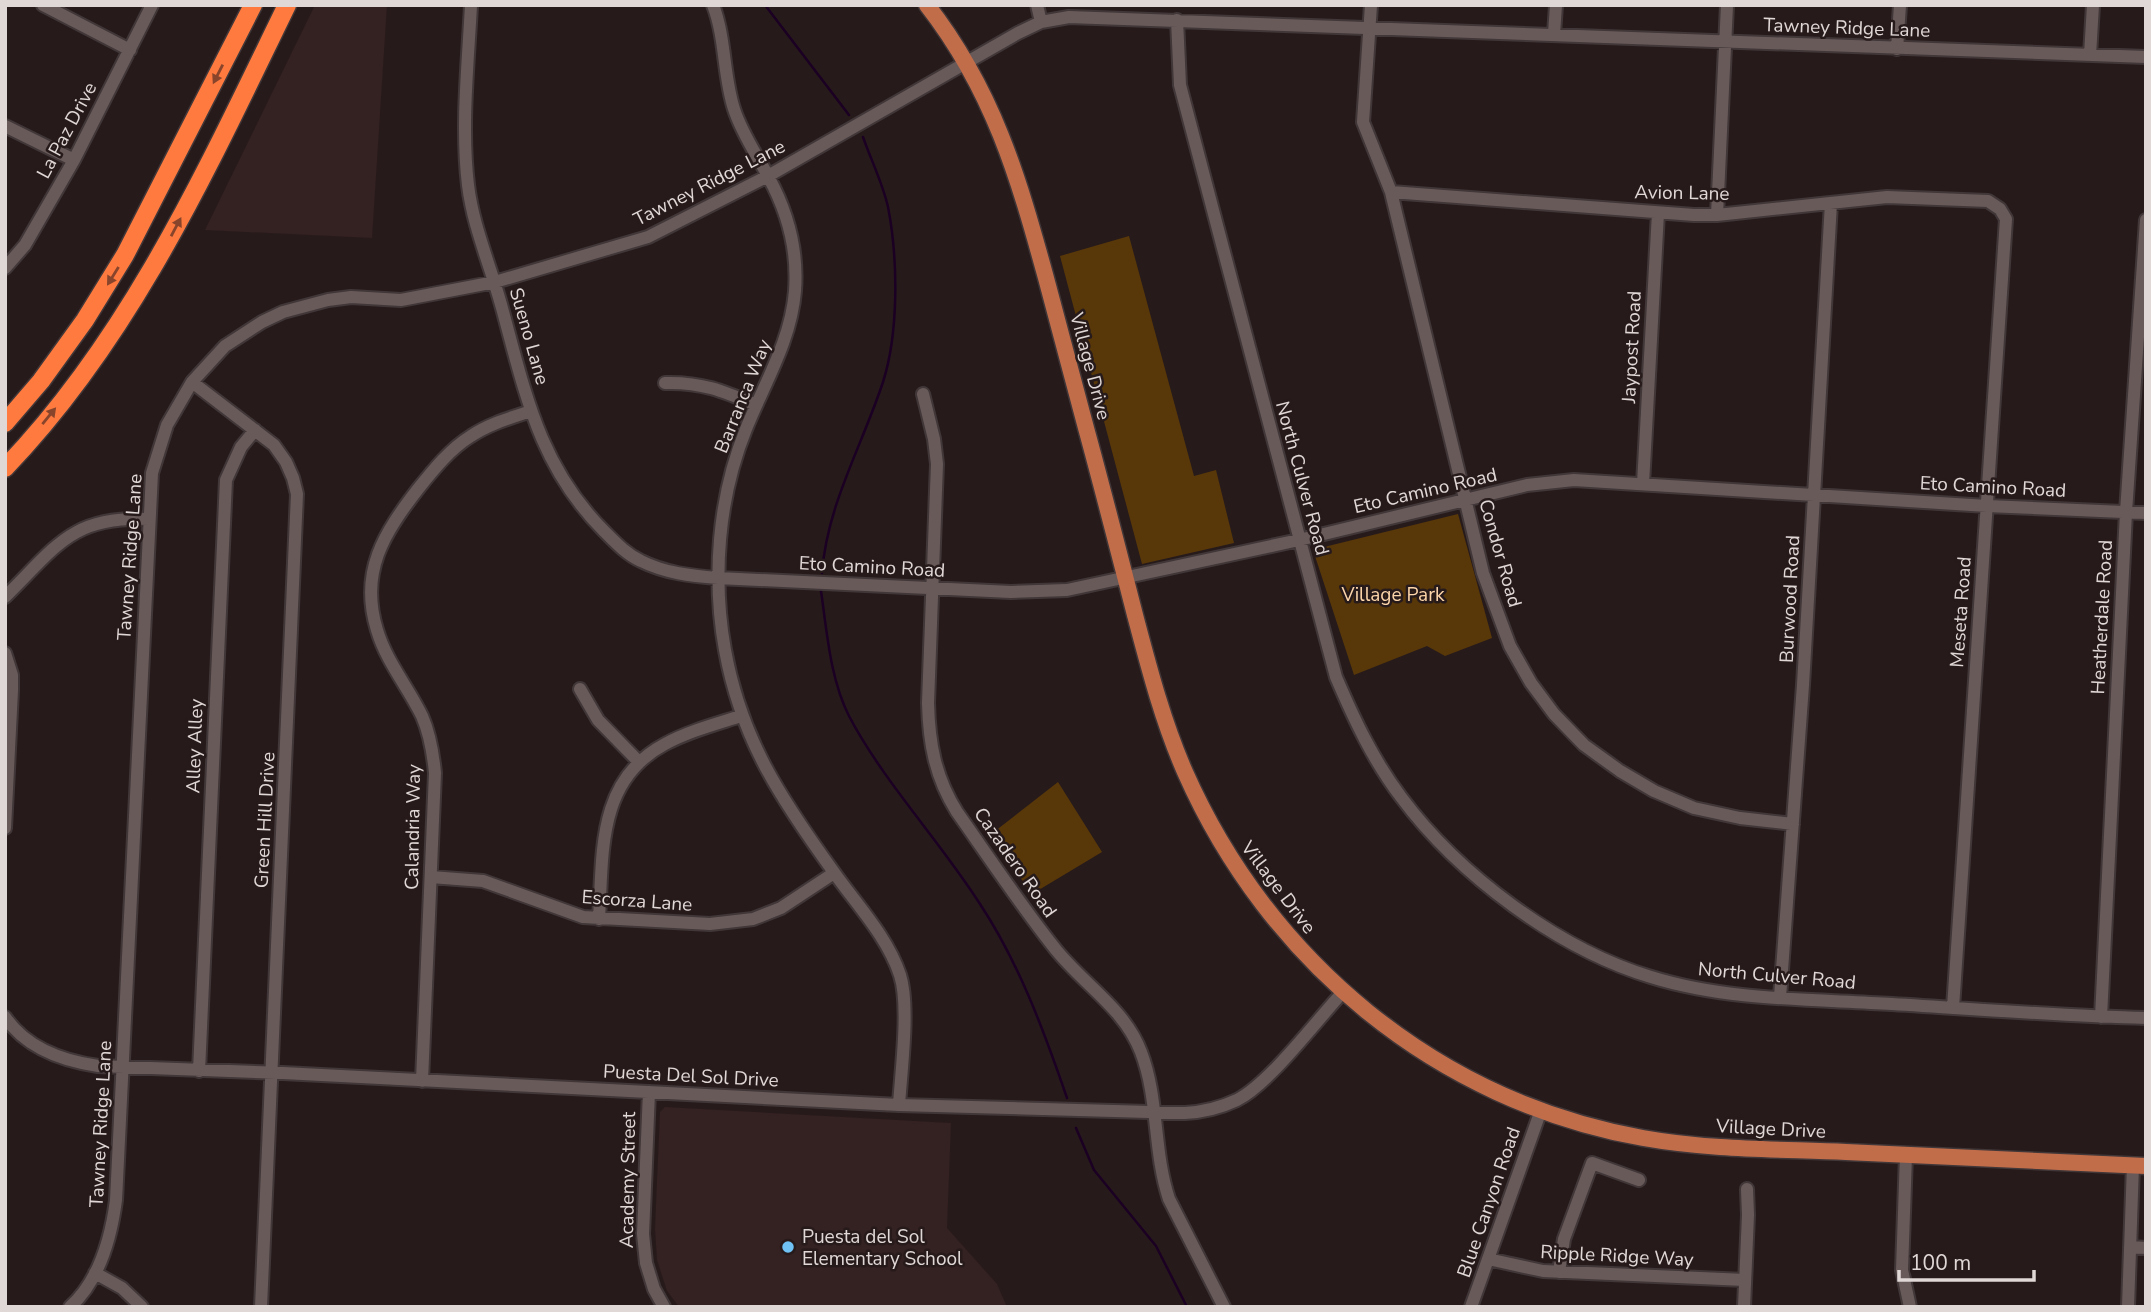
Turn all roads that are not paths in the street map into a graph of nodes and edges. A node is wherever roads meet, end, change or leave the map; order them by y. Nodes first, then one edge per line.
1 (43, 5) edge
2 (152, 5) edge
3 (253, 5) edge
4 (287, 5) edge
5 (471, 5) edge
6 (713, 5) edge
7 (927, 5) edge
8 (1037, 5) edge
9 (1371, 5) edge
10 (1556, 5) edge
11 (1727, 5) edge
12 (1900, 5) edge
13 (2093, 5) edge
14 (1105, 11) edge
15 (1177, 20) junction
16 (1041, 22) junction
17 (1369, 28) junction
18 (1554, 34) junction
19 (1725, 41) junction
20 (1897, 49) junction
21 (130, 50) junction
22 (2090, 55) junction
23 (2146, 57) edge
24 (968, 63) junction
25 (5, 126) edge
26 (74, 160) junction
27 (768, 176) junction
28 (1391, 192) junction
29 (1831, 202) junction
30 (1658, 213) junction
31 (1717, 215) junction
32 (2006, 219) joint
33 (2146, 220) edge
34 (5, 268) edge
35 (495, 282) junction
36 (192, 382) junction
37 (665, 383) dead end
38 (923, 394) dead end
39 (756, 405) junction
40 (531, 411) junction
41 (5, 423) edge
42 (255, 430) junction
43 (5, 468) edge
44 (1643, 484) junction
45 (1814, 496) junction
46 (1465, 500) junction
47 (1987, 506) junction
48 (2126, 512) junction
49 (2146, 513) edge
50 (148, 519) junction
51 (1299, 540) junction
52 (718, 578) junction
53 (1126, 579) junction
54 (932, 588) junction
55 (5, 597) edge
56 (5, 653) edge
57 (580, 689) dead end
58 (741, 716) junction
59 (639, 762) junction
60 (1793, 824) junction
61 (5, 828) edge
62 (834, 873) junction
63 (431, 877) junction
64 (598, 919) junction
65 (1343, 992) junction
66 (1780, 997) junction
67 (1953, 1008) junction
68 (5, 1017) edge
69 (2101, 1017) junction
70 (2146, 1018) edge
71 (123, 1068) junction
72 (199, 1072) junction
73 (271, 1074) junction
74 (422, 1081) junction
75 (649, 1092) junction
76 (899, 1105) junction
77 (1541, 1110) junction
78 (1154, 1112) junction
79 (1906, 1155) junction
80 (2139, 1166) edge
81 (1639, 1180) dead end
82 (1746, 1189) dead end
83 (2130, 1247) junction
84 (2146, 1248) edge
85 (1488, 1259) junction
86 (1559, 1272) junction
87 (95, 1273) junction
88 (1745, 1280) junction
89 (70, 1307) edge
90 (142, 1307) edge
91 (261, 1307) edge
92 (664, 1307) edge
93 (1224, 1307) edge
94 (1471, 1307) edge
95 (1744, 1307) edge
96 (1910, 1307) edge
97 (2128, 1307) edge

1 - 21 street
2 - 21 street, La Paz Drive
3 -> 41 highway
43 -> 4 highway
5 - 35 street, Sueno Lane
6 - 27 street, Barranca Way
7 - 24 main road, Village Drive
8 - 16 street
9 - 17 street, Condor Road
10 - 18 street
11 - 19 street
12 - 20 street
13 - 22 street
14 - 15 street, Tawney Ridge Lane
14 - 16 street, Tawney Ridge Lane
15 - 17 street, Tawney Ridge Lane
15 - 51 street, North Culver Road
16 - 24 street, Tawney Ridge Lane
17 - 18 street, Tawney Ridge Lane
17 - 28 street, Condor Road
18 - 19 street, Tawney Ridge Lane
19 - 20 street, Tawney Ridge Lane
19 - 31 street
20 - 22 street, Tawney Ridge Lane
21 - 26 street, La Paz Drive
22 - 23 street, Tawney Ridge Lane
24 - 27 street, Tawney Ridge Lane
24 - 53 main road, Village Drive
25 - 26 street
26 - 34 street, La Paz Drive
27 - 35 street, Tawney Ridge Lane
27 - 39 street, Barranca Way
28 - 30 street, Avion Lane
28 - 46 street, Condor Road
29 - 31 street, Avion Lane
29 - 32 street, Avion Lane
29 - 45 street, Burwood Road
30 - 31 street, Avion Lane
30 - 44 street, Jaypost Road
32 - 47 street, Meseta Road
33 - 48 street, Heatherdale Road
35 - 36 street, Tawney Ridge Lane
35 - 40 street, Sueno Lane
36 - 42 street, Green Hill Drive
36 - 50 street, Tawney Ridge Lane
37 - 39 street
38 - 54 street, Cazadero Road
39 - 52 street, Barranca Way
40 - 52 street, Sueno Lane
40 - 63 street, Calandria Way
42 - 72 street, Alley Alley
42 - 73 street, Green Hill Drive
44 - 45 street, Eto Camino Road
44 - 46 street, Eto Camino Road
45 - 47 street, Eto Camino Road
45 - 60 street, Burwood Road
46 - 51 street, Eto Camino Road
46 - 60 street, Condor Road
47 - 48 street, Eto Camino Road
47 - 67 street, Meseta Road
48 - 49 street, Eto Camino Road
48 - 69 street, Heatherdale Road
50 - 55 street
50 - 71 street, Tawney Ridge Lane
51 - 53 street, Eto Camino Road
51 - 66 street, North Culver Road
52 - 54 street, Eto Camino Road
52 - 58 street, Barranca Way
53 - 54 street, Eto Camino Road
53 - 65 main road, Village Drive
54 - 78 street, Cazadero Road
56 - 61 street
57 - 59 street
58 - 59 street
58 - 62 street, Barranca Way
59 - 64 street
60 - 66 street, Burwood Road
62 - 64 street, Escorza Lane
62 - 76 street, Barranca Way
63 - 64 street, Escorza Lane
63 - 74 street, Calandria Way
65 - 77 main road, Village Drive
65 - 78 street, Puesta Del Sol Drive
66 - 67 street, North Culver Road
67 - 69 street, North Culver Road
68 - 71 street, Puesta Del Sol Drive
69 - 70 street, North Culver Road
71 - 72 street, Puesta Del Sol Drive
71 - 87 street, Tawney Ridge Lane
72 - 73 street, Puesta Del Sol Drive
73 - 74 street, Puesta Del Sol Drive
73 - 91 street, Green Hill Drive
74 - 75 street, Puesta Del Sol Drive
75 - 76 street, Puesta Del Sol Drive
75 - 92 street, Academy Street
76 - 78 street, Puesta Del Sol Drive
77 - 79 main road, Village Drive
77 - 85 street, Blue Canyon Road
78 - 93 street, Cazadero Road
79 - 80 main road, Village Drive
79 - 96 street
80 - 83 street
81 - 86 street
82 - 88 street
83 - 84 street
83 - 97 street
85 - 86 street, Ripple Ridge Way
85 - 94 street, Blue Canyon Road
86 - 88 street, Ripple Ridge Way
87 - 89 street, Tawney Ridge Lane
87 - 90 street
88 - 95 street

